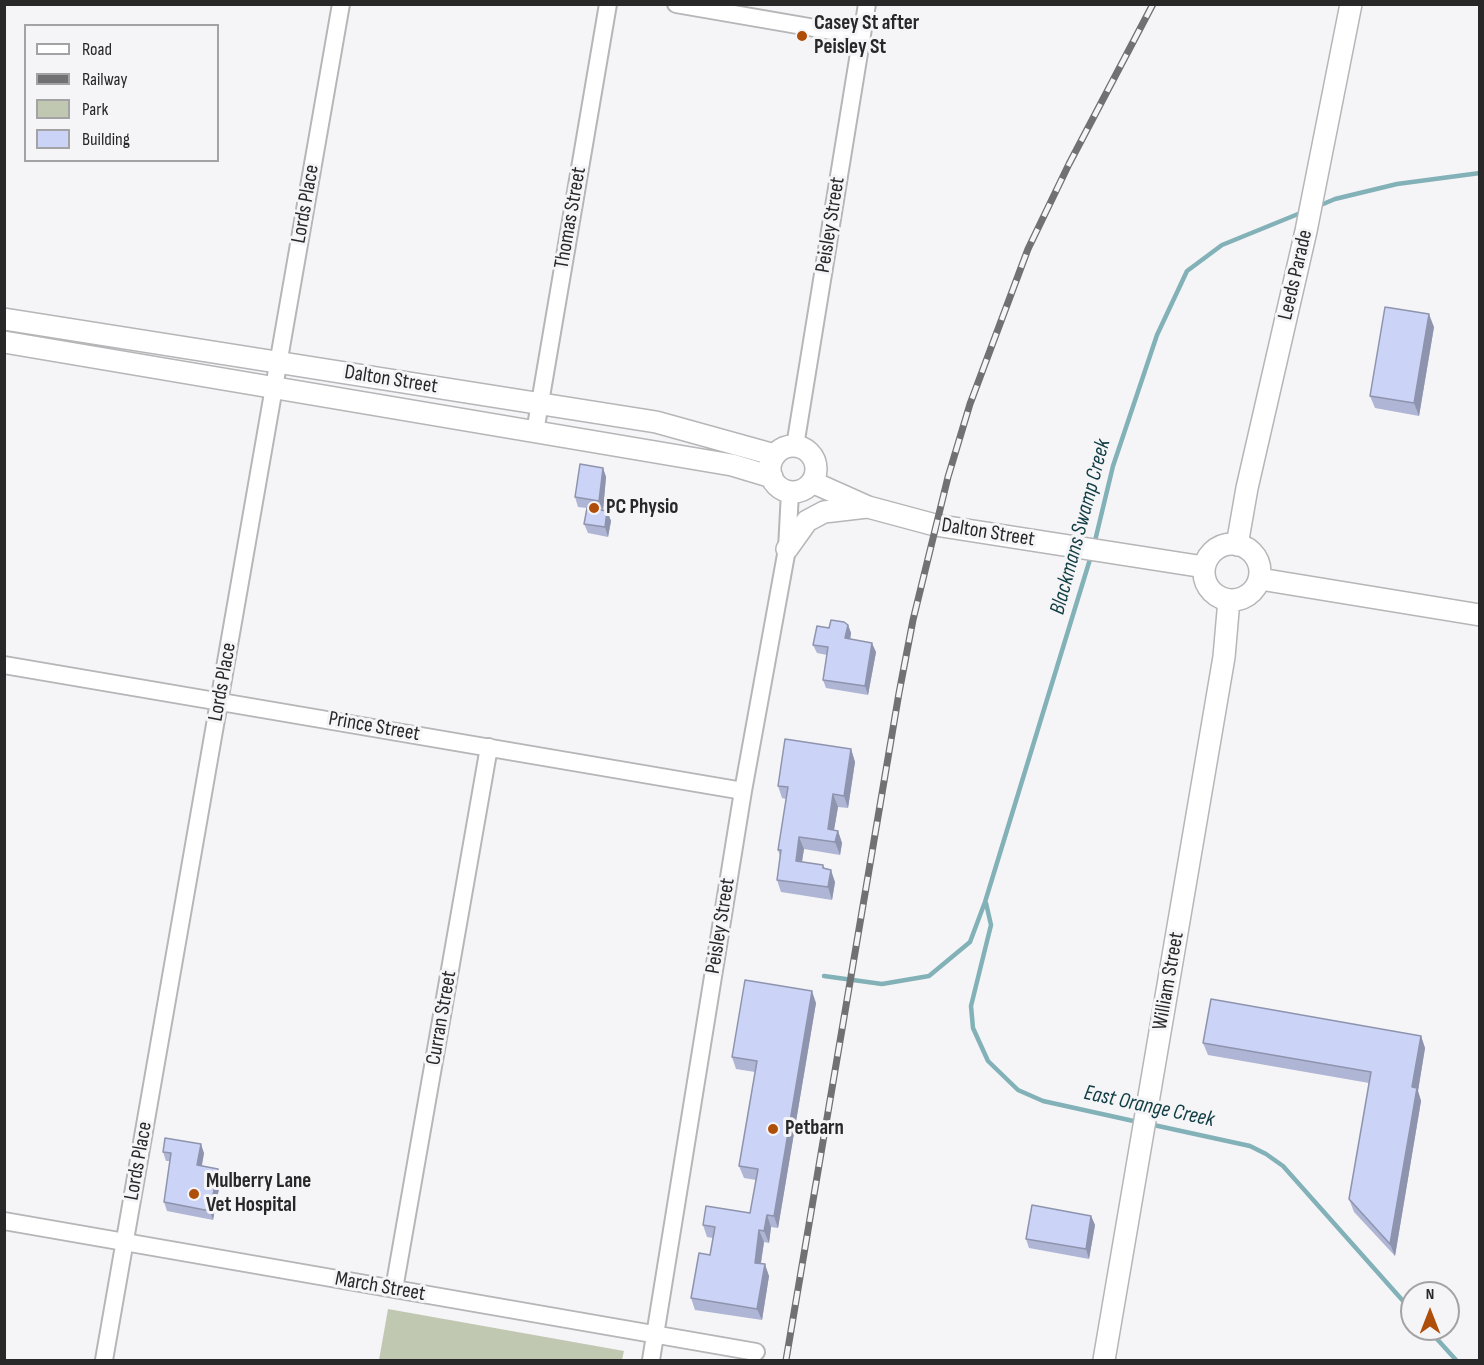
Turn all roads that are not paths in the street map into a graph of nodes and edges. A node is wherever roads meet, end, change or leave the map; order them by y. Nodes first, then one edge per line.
1 (341, 4) edge
2 (608, 4) edge
3 (676, 4) edge
4 (867, 4) edge
5 (1351, 4) edge
6 (861, 36) junction
7 (4, 318) edge
8 (4, 342) edge
9 (278, 363) junction
10 (274, 388) junction
11 (540, 403) junction
12 (535, 432) junction
13 (795, 446) junction
14 (775, 455) junction
15 (772, 477) junction
16 (812, 482) junction
17 (790, 492) junction
18 (868, 507) junction
19 (1237, 544) junction
20 (787, 549) junction
21 (1204, 567) junction
22 (1260, 579) junction
23 (1229, 600) junction
24 (1479, 615) edge
25 (4, 664) edge
26 (219, 700) junction
27 (489, 747) junction
28 (743, 791) junction
29 (4, 1221) edge
30 (125, 1242) junction
31 (394, 1289) junction
32 (655, 1335) junction
33 (756, 1352) dead end
34 (104, 1360) edge
35 (651, 1360) edge
36 (1104, 1360) edge

1 - 9 street, Lords Place
2 - 11 street, Thomas Street
3 - 6 street
4 - 6 street, Peisley Street
5 - 19 main road, Leeds Parade
6 - 13 street, Peisley Street
7 - 9 main road, Dalton Street
8 - 10 main road, Dalton Street
9 - 10 street, Lords Place
9 - 11 main road, Dalton Street
10 - 12 main road, Dalton Street
10 - 26 street, Lords Place
11 - 12 street, Thomas Street
11 - 14 main road, Dalton Street
12 - 15 main road, Dalton Street
13 - 14 main road
13 - 16 main road
14 - 15 main road
15 - 17 main road
16 - 17 main road
16 - 18 main road, Dalton Street
17 - 20 street, Peisley Street
18 - 20 main road
18 - 21 main road, Dalton Street
19 - 21 main road
19 - 22 main road
20 - 28 street, Peisley Street
21 - 23 main road
22 - 23 main road
22 - 24 main road
23 - 36 main road, William Street
25 - 26 street, Prince Street
26 - 27 street, Prince Street
26 - 30 street, Lords Place
27 - 28 street, Prince Street
27 - 31 street, Curran Street
28 - 32 street, Peisley Street
29 - 30 street, March Street
30 - 31 street, March Street
30 - 34 street, Lords Place
31 - 32 street, March Street
32 - 33 street, March Street
32 - 35 street, Peisley Street

